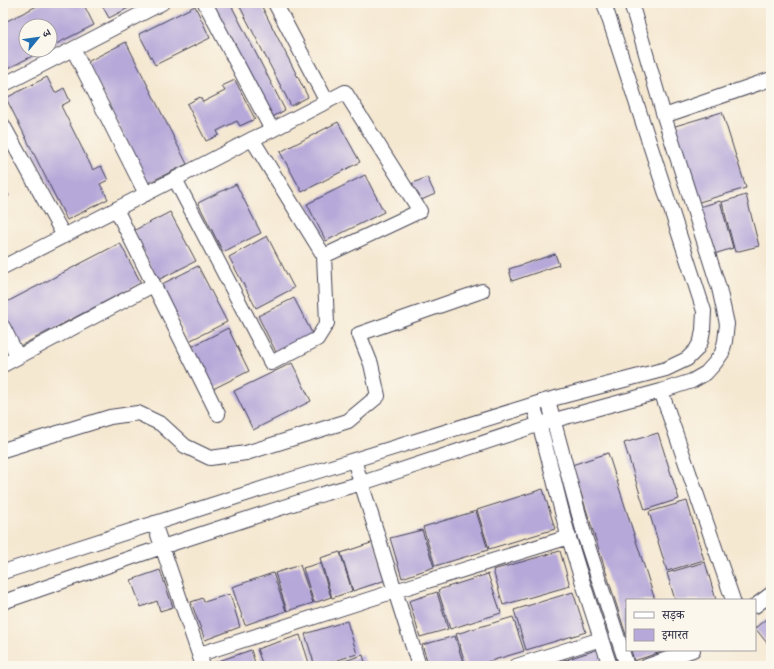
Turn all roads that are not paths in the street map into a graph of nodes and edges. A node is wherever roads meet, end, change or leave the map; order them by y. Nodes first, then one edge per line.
1 (162, 3) edge
2 (205, 3) edge
3 (275, 3) edge
4 (604, 3) edge
5 (631, 3) edge
6 (73, 49) junction
7 (771, 78) edge
8 (3, 85) edge
9 (326, 102) junction
10 (664, 116) junction
11 (3, 125) edge
12 (272, 130) junction
13 (252, 139) junction
14 (175, 179) junction
15 (146, 194) junction
16 (116, 209) junction
17 (64, 236) junction
18 (324, 256) junction
19 (3, 267) edge
20 (153, 285) junction
21 (482, 291) dead end
22 (3, 327) edge
23 (18, 357) junction
24 (3, 365) edge
25 (661, 391) junction
26 (548, 400) junction
27 (533, 405) junction
28 (218, 414) dead end
29 (553, 420) junction
30 (540, 424) junction
31 (3, 450) edge
32 (354, 460) junction
33 (362, 483) junction
34 (154, 523) junction
35 (569, 537) junction
36 (162, 547) junction
37 (3, 572) edge
38 (395, 591) junction
39 (771, 594) edge
40 (733, 599) edge
41 (3, 602) edge
42 (756, 605) edge
43 (601, 639) junction
44 (690, 651) edge
45 (202, 660) edge
46 (419, 666) edge
47 (516, 666) edge
48 (610, 666) edge
49 (627, 666) edge
50 (648, 666) edge

1 - 6 street
2 - 12 street
3 - 9 street
4 - 26 street
5 - 10 street
6 - 8 street
6 - 15 street
7 - 10 street
9 - 12 street
9 - 18 street
10 - 25 street
11 - 17 street
12 - 13 street
13 - 14 street
13 - 18 street
14 - 15 street
14 - 18 street
15 - 16 street
16 - 17 street
16 - 20 street
17 - 19 street
20 - 23 street
20 - 28 street
21 - 31 street
22 - 23 street
23 - 24 street
25 - 29 street
25 - 40 street
26 - 27 street
26 - 29 street
27 - 30 street
27 - 32 street
29 - 30 street
29 - 49 street
30 - 33 street
30 - 35 street
32 - 33 street
32 - 34 street
33 - 36 street
33 - 38 street
34 - 36 street
34 - 37 street
35 - 38 street
35 - 43 street
36 - 41 street
36 - 45 street
38 - 45 street
38 - 46 street
39 - 42 street
43 - 47 street
43 - 48 street
44 - 50 street

